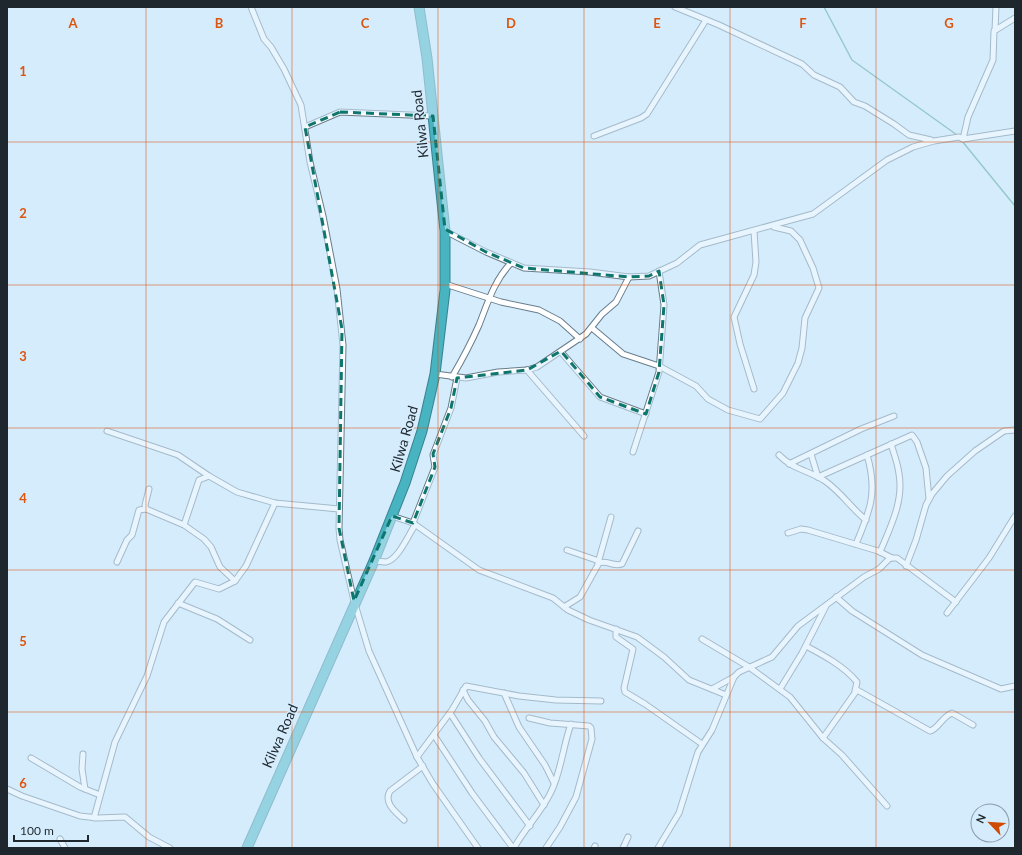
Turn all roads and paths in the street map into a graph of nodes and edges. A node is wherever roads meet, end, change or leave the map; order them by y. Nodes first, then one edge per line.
1 (251, 7) edge
2 (419, 7) edge
3 (675, 7) edge
4 (996, 7) edge
5 (1015, 18) edge
6 (706, 20) junction
7 (995, 30) junction
8 (433, 116) junction
9 (305, 127) junction
10 (1015, 131) edge
11 (594, 136) dead end
12 (963, 139) junction
13 (934, 141) junction
14 (771, 226) junction
15 (445, 231) junction
16 (754, 231) junction
17 (511, 263) junction
18 (659, 271) junction
19 (629, 277) junction
20 (445, 284) junction
21 (488, 298) junction
22 (592, 328) junction
23 (580, 339) junction
24 (561, 352) junction
25 (659, 366) junction
26 (527, 370) junction
27 (435, 374) junction
28 (455, 377) junction
29 (754, 389) dead end
30 (646, 414) junction
31 (894, 416) dead end
32 (1015, 430) edge
33 (107, 431) dead end
34 (584, 436) dead end
35 (891, 444) junction
36 (633, 452) dead end
37 (811, 454) junction
38 (779, 455) dead end
39 (867, 455) junction
40 (789, 464) junction
41 (208, 476) junction
42 (818, 477) junction
43 (149, 489) dead end
44 (928, 500) junction
45 (275, 503) junction
46 (146, 508) junction
47 (339, 509) junction
48 (392, 516) junction
49 (1015, 516) edge
50 (611, 517) dead end
51 (866, 520) junction
52 (414, 524) junction
53 (184, 525) junction
54 (638, 531) dead end
55 (788, 533) dead end
56 (856, 544) junction
57 (567, 550) dead end
58 (880, 552) junction
59 (892, 558) junction
60 (374, 561) junction
61 (117, 562) dead end
62 (598, 563) junction
63 (906, 566) junction
64 (235, 581) junction
65 (836, 597) junction
66 (354, 601) junction
67 (956, 602) junction
68 (178, 603) junction
69 (827, 605) junction
70 (564, 607) junction
71 (947, 613) dead end
72 (616, 629) junction
73 (702, 639) dead end
74 (250, 640) dead end
75 (806, 646) junction
76 (748, 667) junction
77 (734, 677) junction
78 (1015, 686) edge
79 (712, 689) junction
80 (463, 690) junction
81 (780, 690) junction
82 (856, 691) junction
83 (504, 693) junction
84 (726, 695) junction
85 (601, 701) dead end
86 (450, 713) junction
87 (529, 718) dead end
88 (571, 724) junction
89 (973, 725) dead end
90 (434, 735) junction
91 (823, 738) junction
92 (702, 744) junction
93 (83, 754) dead end
94 (417, 757) junction
95 (31, 758) dead end
96 (423, 766) junction
97 (554, 783) junction
98 (7, 789) edge
99 (85, 789) junction
100 (100, 795) junction
101 (544, 805) junction
102 (888, 806) dead end
103 (94, 818) junction
104 (404, 820) dead end
105 (530, 826) junction
106 (628, 837) dead end
107 (60, 839) dead end
108 (162, 846) edge
109 (65, 848) edge
110 (170, 848) edge
111 (247, 848) edge
112 (478, 848) edge
113 (513, 848) edge
114 (546, 848) edge
115 (623, 848) edge
116 (658, 848) edge

1 - 9 street
2 - 8 highway, Kilwa Road
3 - 6 street
4 - 7 street
5 - 7 street
6 - 11 street
6 - 13 street
7 - 12 street
8 - 9 street
8 - 15 highway, Kilwa Road
9 - 47 street
10 - 12 street
12 - 13 street
13 - 14 street
14 - 16 street
14 - 25 street
15 - 17 street
15 - 20 highway, Kilwa Road
16 - 18 street
16 - 29 street
17 - 19 street
17 - 21 street
18 - 19 street
18 - 25 street
19 - 22 street
20 - 21 street
20 - 27 highway, Kilwa Road
21 - 23 street
21 - 28 street
22 - 23 street
22 - 25 street
23 - 24 street
24 - 26 street
24 - 30 street
25 - 30 street
26 - 28 street
26 - 34 street
27 - 28 street
27 - 48 highway, Kilwa Road
28 - 52 street
30 - 36 street
31 - 37 street
32 - 44 street
33 - 41 street
35 - 39 street
35 - 44 street
35 - 58 street
37 - 40 street
37 - 42 street
38 - 40 street
39 - 42 street
39 - 51 street
40 - 42 street
41 - 45 street
41 - 53 street
42 - 51 street
43 - 46 street
44 - 63 street
45 - 47 street
45 - 64 street
46 - 53 street
46 - 61 street
47 - 66 street
48 - 52 street
48 - 60 highway, Kilwa Road
49 - 67 street
50 - 62 street
51 - 56 street
52 - 60 street
52 - 70 street
53 - 64 street
54 - 62 street
55 - 56 street
56 - 58 street
57 - 62 street
58 - 59 street
59 - 63 street
59 - 65 street
60 - 66 highway, Kilwa Road
62 - 70 street
63 - 67 street
64 - 68 street
65 - 69 street
65 - 78 street
66 - 94 street
66 - 111 highway, Kilwa Road
67 - 71 street
68 - 74 street
68 - 100 street
69 - 75 street
69 - 76 street
70 - 72 street
72 - 79 street
72 - 92 street
73 - 76 street
75 - 81 street
75 - 82 street
76 - 77 street
76 - 81 street
77 - 79 street
77 - 84 street
79 - 84 street
80 - 83 street
80 - 86 street
80 - 101 street
81 - 91 street
82 - 89 street
82 - 91 street
83 - 85 street
83 - 97 street
84 - 92 street
86 - 90 street
86 - 105 street
87 - 88 street
88 - 97 street
88 - 114 street
90 - 94 street
90 - 113 street
91 - 102 street
92 - 116 street
93 - 99 street
94 - 96 street
95 - 99 street
96 - 104 street
96 - 112 street
97 - 101 street
98 - 103 street
99 - 100 street
100 - 103 street
101 - 105 street
103 - 108 street
105 - 113 street
106 - 115 street
107 - 109 street
108 - 110 street

